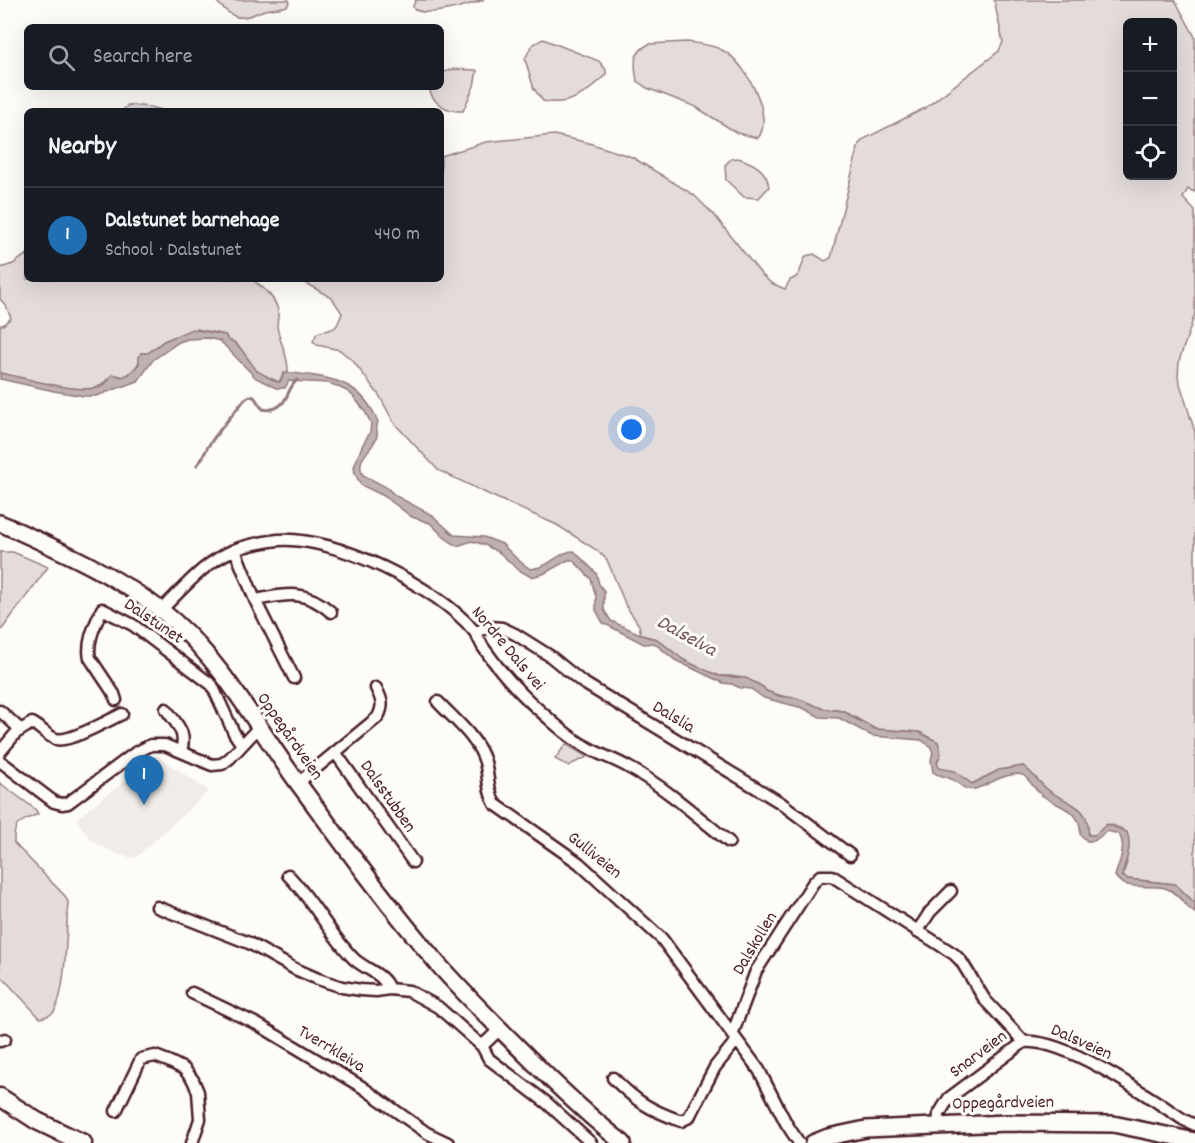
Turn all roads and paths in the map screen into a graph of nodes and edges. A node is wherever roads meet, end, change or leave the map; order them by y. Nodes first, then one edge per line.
1 (0, 523) edge
2 (235, 550) junction
3 (255, 600) junction
4 (161, 610) junction
5 (332, 612) dead end
6 (475, 632) junction
7 (294, 678) dead end
8 (376, 688) dead end
9 (116, 700) dead end
10 (438, 702) dead end
11 (166, 709) dead end
12 (0, 711) edge
13 (123, 714) dead end
14 (259, 728) junction
15 (21, 729) junction
16 (4, 739) edge
17 (242, 745) junction
18 (181, 751) junction
19 (0, 752) edge
20 (335, 752) junction
21 (0, 761) edge
22 (298, 783) junction
23 (729, 842) dead end
24 (850, 855) dead end
25 (413, 862) dead end
26 (288, 875) dead end
27 (820, 876) joint
28 (951, 891) dead end
29 (158, 907) dead end
30 (917, 932) junction
31 (389, 989) junction
32 (192, 993) dead end
33 (500, 1029) junction
34 (734, 1038) junction
35 (1024, 1042) junction
36 (482, 1046) junction
37 (613, 1078) dead end
38 (0, 1097) edge
39 (116, 1111) dead end
40 (1195, 1125) edge
41 (938, 1126) junction
42 (1195, 1141) edge
43 (83, 1143) edge
44 (192, 1143) edge
45 (448, 1143) edge
46 (591, 1143) edge
47 (623, 1143) edge
48 (799, 1143) edge
49 (813, 1143) edge

1 - 4 main road, Oppegårdveien
2 - 3 street
2 - 4 street, Nordre Dals vei
2 - 6 street, Nordre Dals vei
3 - 5 street
3 - 7 street
4 - 14 main road, Oppegårdveien
6 - 23 street, Nordre Dals vei
6 - 24 street, Dalslia
8 - 20 street, Dalsstubben
9 - 17 street, Dalstunet
10 - 34 street, Gulliveien
11 - 18 street
12 - 15 street
13 - 15 street
14 - 17 street
14 - 22 main road, Oppegårdveien
15 - 16 street
16 - 19 street
17 - 18 street
18 - 21 street
20 - 22 street, Dalsstubben
20 - 25 street, Dalsstubben
22 - 33 main road, Oppegårdveien
26 - 31 street
27 - 30 street, Dalsveien
27 - 34 street, Dalskollen
28 - 30 street
29 - 31 street
30 - 35 street, Dalsveien
31 - 36 street
32 - 45 street, Tverrkleiva
33 - 36 street
33 - 47 main road, Oppegårdveien
34 - 37 street
34 - 48 street, Gulliveien
35 - 40 street, Dalsveien
35 - 41 street, Snarveien
36 - 46 street
38 - 43 main road
39 - 44 street
41 - 42 main road, Oppegårdveien
41 - 49 main road, Oppegårdveien

